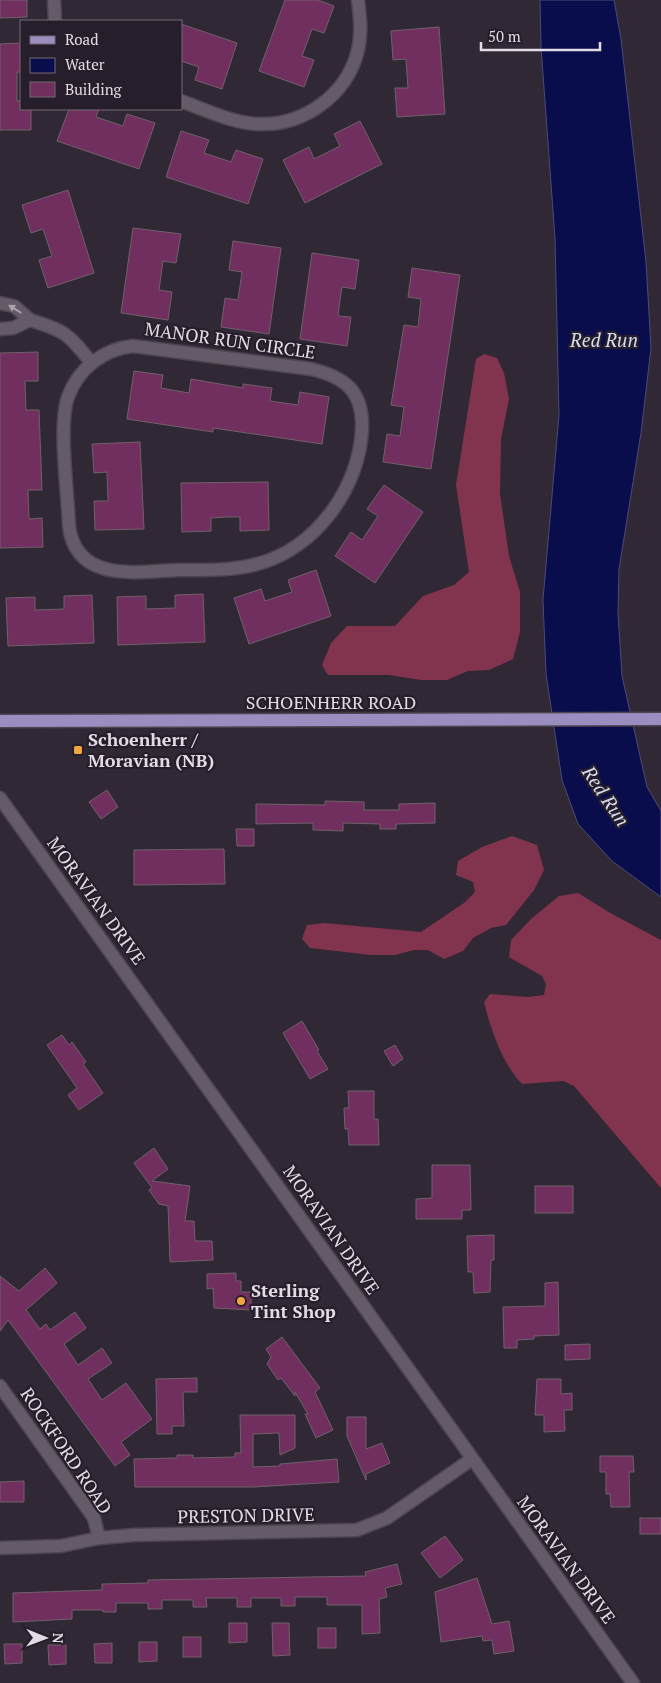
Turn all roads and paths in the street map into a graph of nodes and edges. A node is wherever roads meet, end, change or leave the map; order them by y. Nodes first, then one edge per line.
1 (54, 0) edge
2 (358, 0) edge
3 (55, 20) edge
4 (182, 101) edge
5 (0, 303) edge
6 (30, 320) junction
7 (0, 329) edge
8 (91, 362) junction
9 (661, 719) edge
10 (0, 721) edge
11 (0, 798) edge
12 (0, 1386) edge
13 (472, 1459) junction
14 (99, 1538) junction
15 (0, 1548) edge
16 (633, 1683) edge

1 - 3 street
2 - 4 street
6 -> 5 street
6 - 7 street
6 - 8 street
8 - 8 street, MANOR RUN CIRCLE
9 - 10 main road, SCHOENHERR ROAD
11 - 13 street, MORAVIAN DRIVE
12 - 14 street, ROCKFORD ROAD
13 - 14 street, PRESTON DRIVE
13 - 16 street, MORAVIAN DRIVE
14 - 15 street, PRESTON DRIVE

